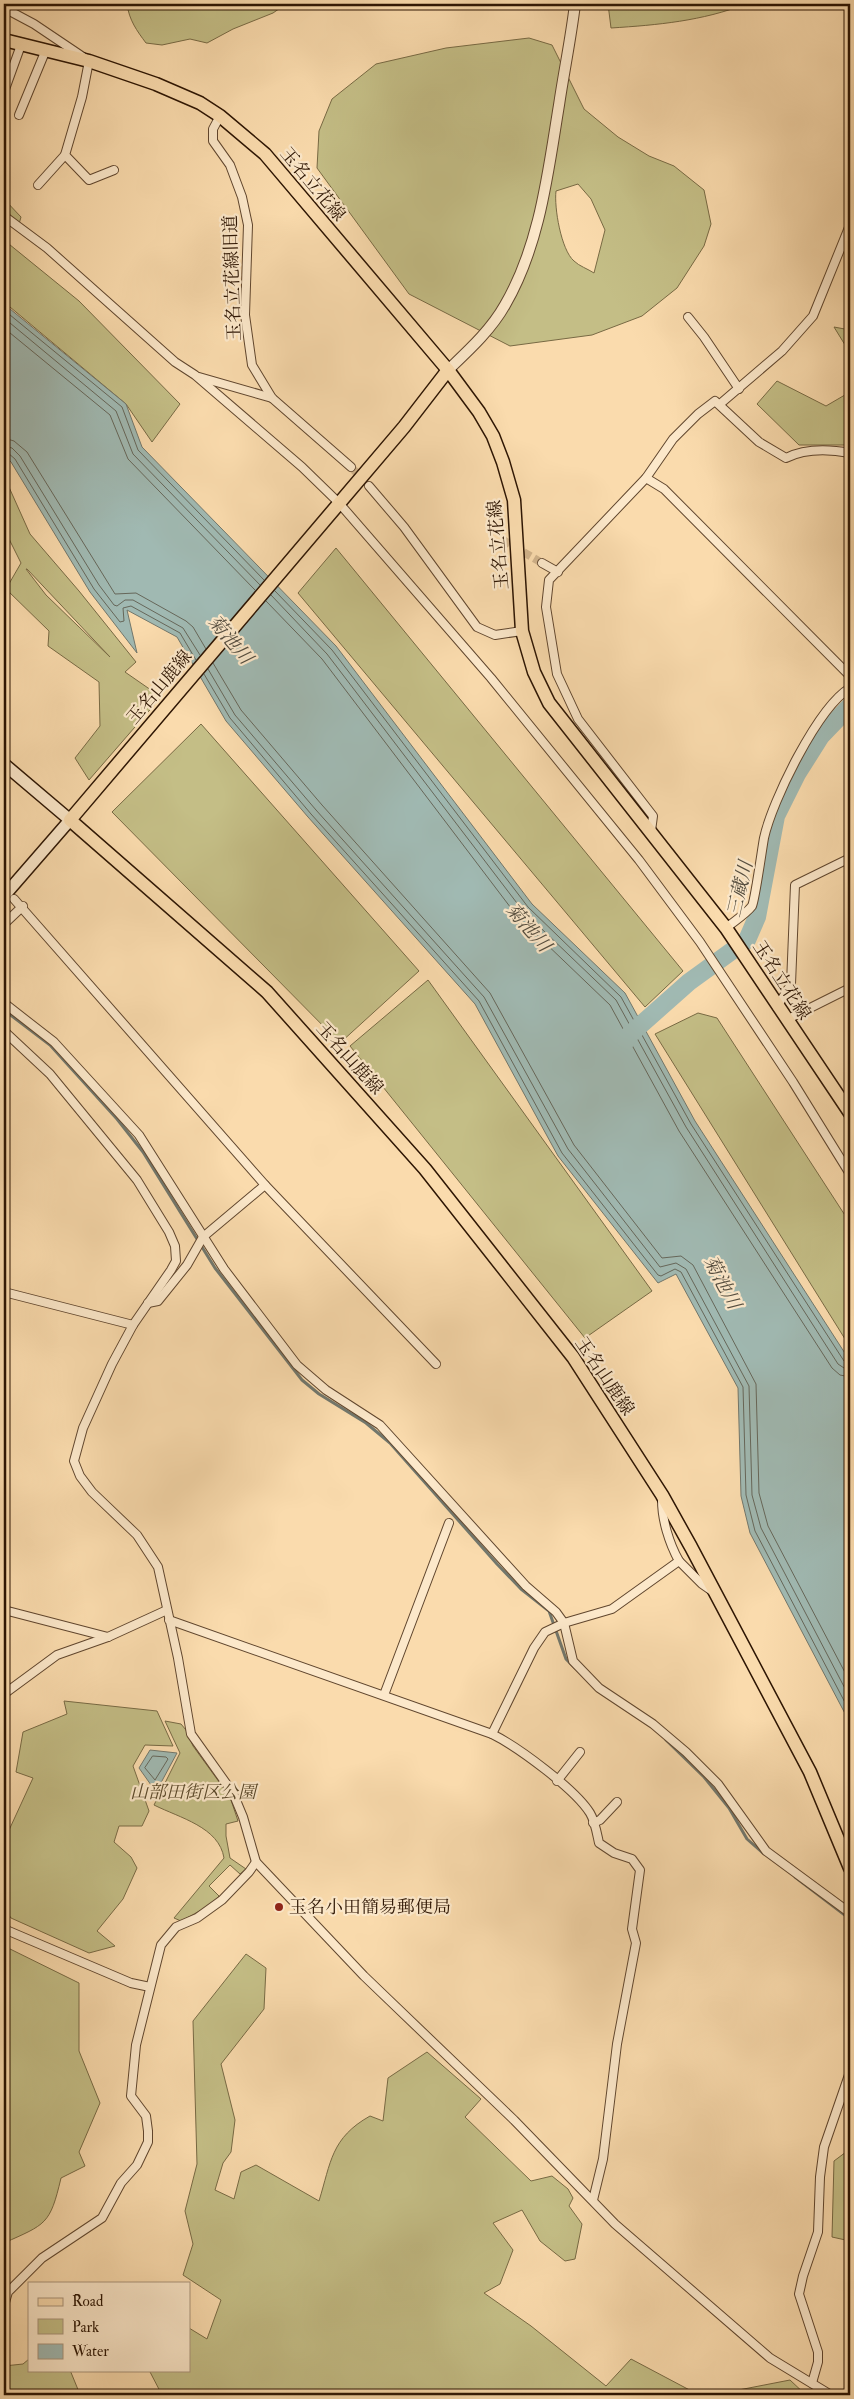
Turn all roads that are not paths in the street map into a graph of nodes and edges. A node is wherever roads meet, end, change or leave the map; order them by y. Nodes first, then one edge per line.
1 (575, 4) edge
2 (4, 8) edge
3 (4, 40) edge
4 (21, 45) junction
5 (45, 52) junction
6 (89, 62) junction
7 (4, 92) edge
8 (19, 115) dead end
9 (220, 116) junction
10 (65, 156) junction
11 (114, 170) dead end
12 (38, 185) dead end
13 (4, 216) edge
14 (850, 224) edge
15 (688, 317) dead end
16 (448, 370) junction
17 (195, 375) junction
18 (739, 389) junction
19 (272, 398) junction
20 (720, 404) junction
21 (850, 453) edge
22 (350, 467) tunnel mouth
23 (646, 478) junction
24 (370, 486) tunnel mouth
25 (335, 507) junction
26 (542, 563) tunnel mouth
27 (558, 572) junction
28 (522, 631) junction
29 (850, 676) edge
30 (850, 688) edge
31 (4, 764) edge
32 (70, 820) junction
33 (651, 831) junction
34 (850, 858) edge
35 (9, 898) edge
36 (23, 906) junction
37 (4, 924) edge
38 (726, 928) junction
39 (850, 988) edge
40 (4, 1003) edge
41 (777, 1007) junction
42 (786, 1020) junction
43 (4, 1031) edge
44 (850, 1113) edge
45 (850, 1174) edge
46 (265, 1185) junction
47 (203, 1237) junction
48 (4, 1292) edge
49 (148, 1303) junction
50 (133, 1325) junction
51 (436, 1364) dead end
52 (662, 1495) junction
53 (450, 1522) dead end
54 (679, 1561) junction
55 (716, 1593) junction
56 (4, 1610) edge
57 (167, 1610) junction
58 (169, 1620) junction
59 (564, 1623) junction
60 (108, 1638) junction
61 (4, 1694) edge
62 (384, 1695) junction
63 (492, 1734) junction
64 (580, 1752) dead end
65 (557, 1781) junction
66 (617, 1802) dead end
67 (594, 1823) junction
68 (256, 1862) junction
69 (850, 1868) edge
70 (850, 1913) edge
71 (4, 1929) edge
72 (150, 1987) junction
73 (850, 2072) edge
74 (593, 2200) junction
75 (4, 2306) edge
76 (812, 2383) junction
77 (831, 2395) edge

1 - 16 street
2 - 6 street
3 - 4 main road, 玉名立花線
4 - 5 main road, 玉名立花線
4 - 7 street
5 - 6 main road, 玉名立花線
5 - 8 street
6 - 9 main road, 玉名立花線
6 - 10 street
9 - 16 main road, 玉名立花線
9 - 19 street, 玉名立花線旧道
10 - 11 street
10 - 12 street
13 - 17 street
14 - 18 street
15 - 18 street
16 - 25 main road, 玉名山鹿線
16 - 28 main road, 玉名立花線
17 - 19 street
17 - 25 street
18 - 20 street
19 - 22 street, 玉名立花線旧道
20 - 21 street
20 - 23 street
23 - 27 street
23 - 29 street
24 - 28 street
25 - 32 main road, 玉名山鹿線
25 - 45 street
26 - 27 street
27 - 33 street
28 - 33 main road, 玉名立花線
30 - 38 street
31 - 32 main road
32 - 35 main road
32 - 52 main road, 玉名山鹿線
33 - 38 main road, 玉名立花線
34 - 41 street
35 - 36 street
36 - 37 street
36 - 46 street
38 - 41 main road, 玉名立花線
39 - 42 street
40 - 47 street
41 - 42 main road, 玉名立花線
42 - 44 main road, 玉名立花線
43 - 49 street
46 - 47 street
46 - 51 street
47 - 49 street
47 - 59 street
48 - 50 street
49 - 50 street
50 - 57 street
52 - 54 street
52 - 55 main road, 玉名山鹿線
53 - 62 street
54 - 55 street
54 - 59 street
55 - 69 main road, 玉名山鹿線
56 - 60 street
57 - 58 street
57 - 60 street
58 - 62 street
58 - 68 street
59 - 63 street
59 - 70 street
60 - 61 street
62 - 63 street
63 - 65 street
64 - 65 street
65 - 67 street
66 - 67 street
67 - 74 street
68 - 72 street
68 - 74 street
71 - 72 street
72 - 75 street
73 - 76 street
74 - 76 street
76 - 77 street

